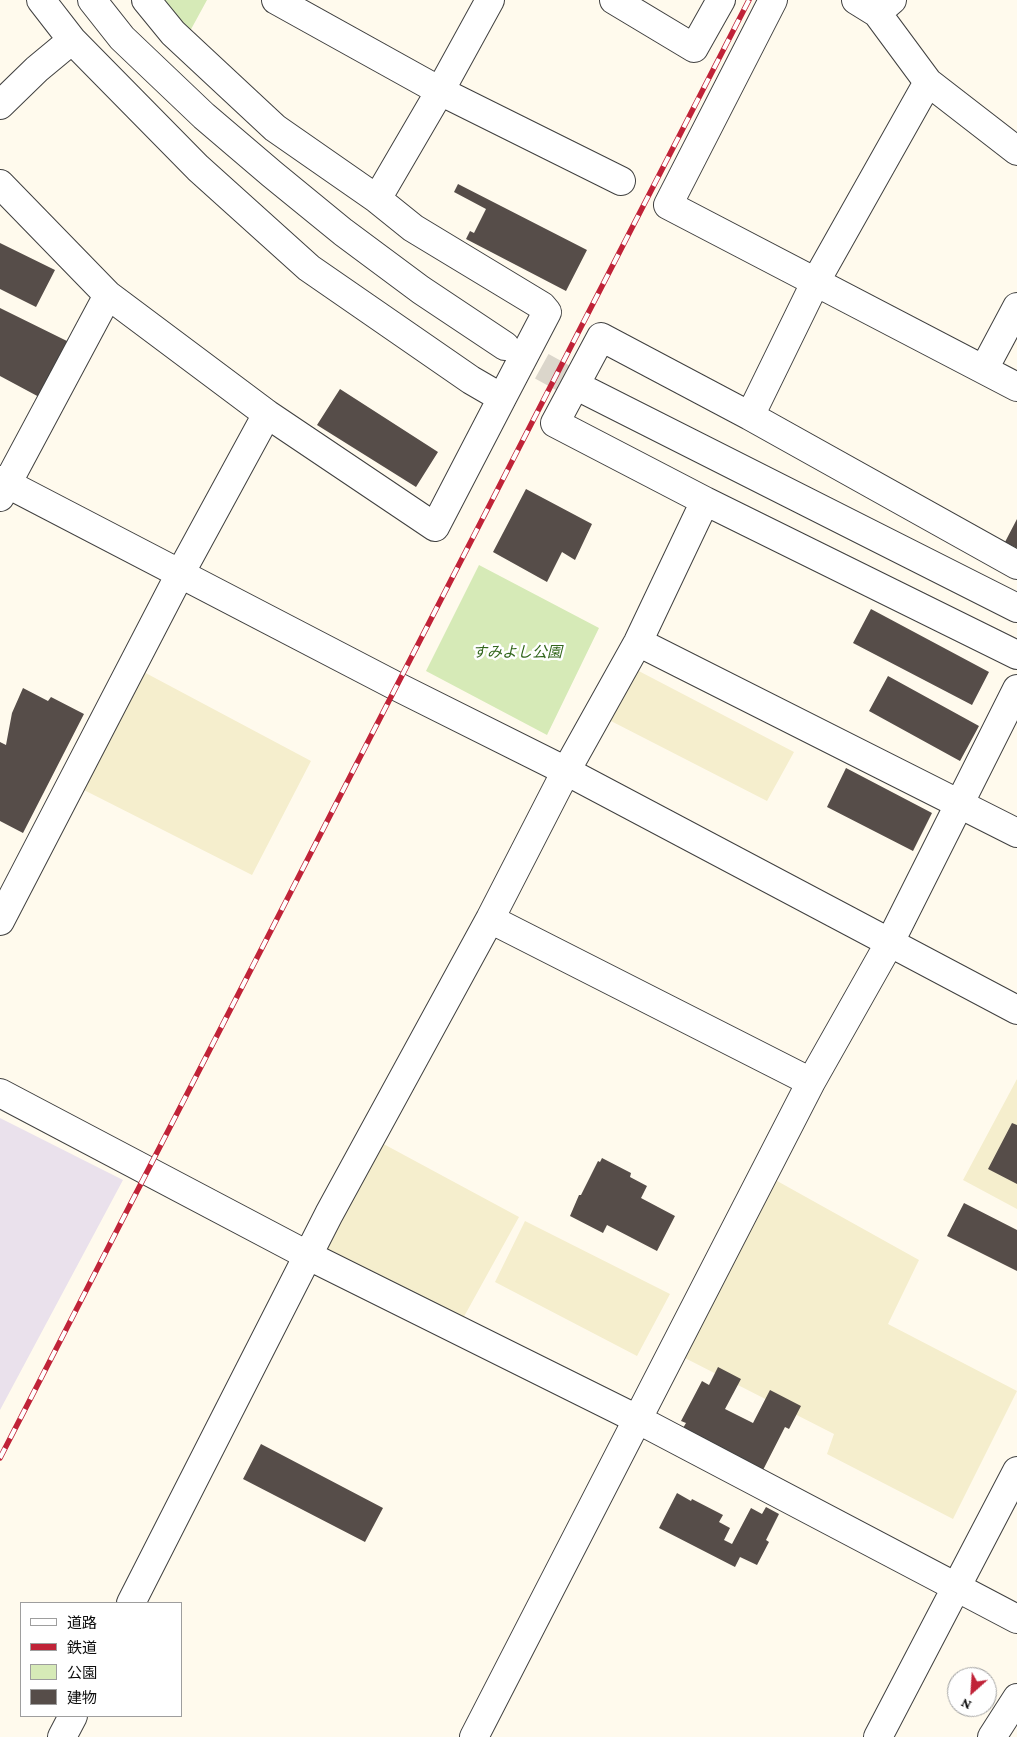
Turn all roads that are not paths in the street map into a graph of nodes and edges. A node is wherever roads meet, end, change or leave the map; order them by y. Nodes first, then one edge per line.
1 (40, 0) edge
2 (92, 0) edge
3 (146, 0) edge
4 (276, 0) edge
5 (490, 0) edge
6 (614, 0) edge
7 (720, 0) edge
8 (773, 0) edge
9 (875, 4) edge
10 (72, 40) junction
11 (928, 82) junction
12 (440, 91) junction
13 (0, 105) edge
14 (1016, 148) edge
15 (621, 181) dead end
16 (0, 184) edge
17 (377, 199) junction
18 (816, 281) junction
19 (108, 295) junction
20 (1017, 307) edge
21 (505, 346) tunnel mouth
22 (984, 370) junction
23 (1017, 387) edge
24 (583, 389) tunnel mouth
25 (502, 398) junction
26 (267, 414) junction
27 (750, 416) junction
28 (2, 487) edge
29 (705, 501) junction
30 (1017, 565) edge
31 (181, 572) junction
32 (1017, 608) edge
33 (638, 642) junction
34 (1017, 655) edge
35 (1017, 689) edge
36 (566, 771) junction
37 (960, 804) junction
38 (1017, 833) edge
39 (490, 919) junction
40 (0, 920) edge
41 (890, 942) junction
42 (1017, 1010) edge
43 (811, 1082) junction
44 (0, 1093) edge
45 (309, 1256) junction
46 (637, 1419) junction
47 (1017, 1471) edge
48 (957, 1587) junction
49 (132, 1602) edge
50 (1017, 1620) edge
51 (1017, 1698) edge
52 (72, 1717) edge
53 (62, 1737) edge
54 (474, 1737) edge
55 (878, 1737) edge
56 (992, 1737) edge

1 - 10 street
2 - 21 street
3 - 17 street
4 - 12 street
5 - 12 street
6 - 7 street
8 - 18 street
9 - 11 street
10 - 13 street
10 - 25 street
11 - 14 street
11 - 18 street
12 - 15 street
12 - 17 street
16 - 19 street
17 - 25 street
18 - 22 street
18 - 27 street
19 - 26 street
19 - 28 street
20 - 22 street
22 - 23 street
24 - 32 street
25 - 26 street
26 - 31 street
27 - 29 street
27 - 30 street
28 - 31 street
29 - 33 street
29 - 34 street
31 - 36 street
31 - 40 street
33 - 36 street
33 - 37 street
35 - 37 street
36 - 39 street
36 - 41 street
37 - 38 street
37 - 41 street
39 - 43 street
39 - 45 street
41 - 42 street
41 - 43 street
43 - 46 street
44 - 45 street
45 - 46 street
45 - 49 street
46 - 48 street
46 - 54 street
47 - 48 street
48 - 50 street
48 - 55 street
51 - 56 street
52 - 53 street

